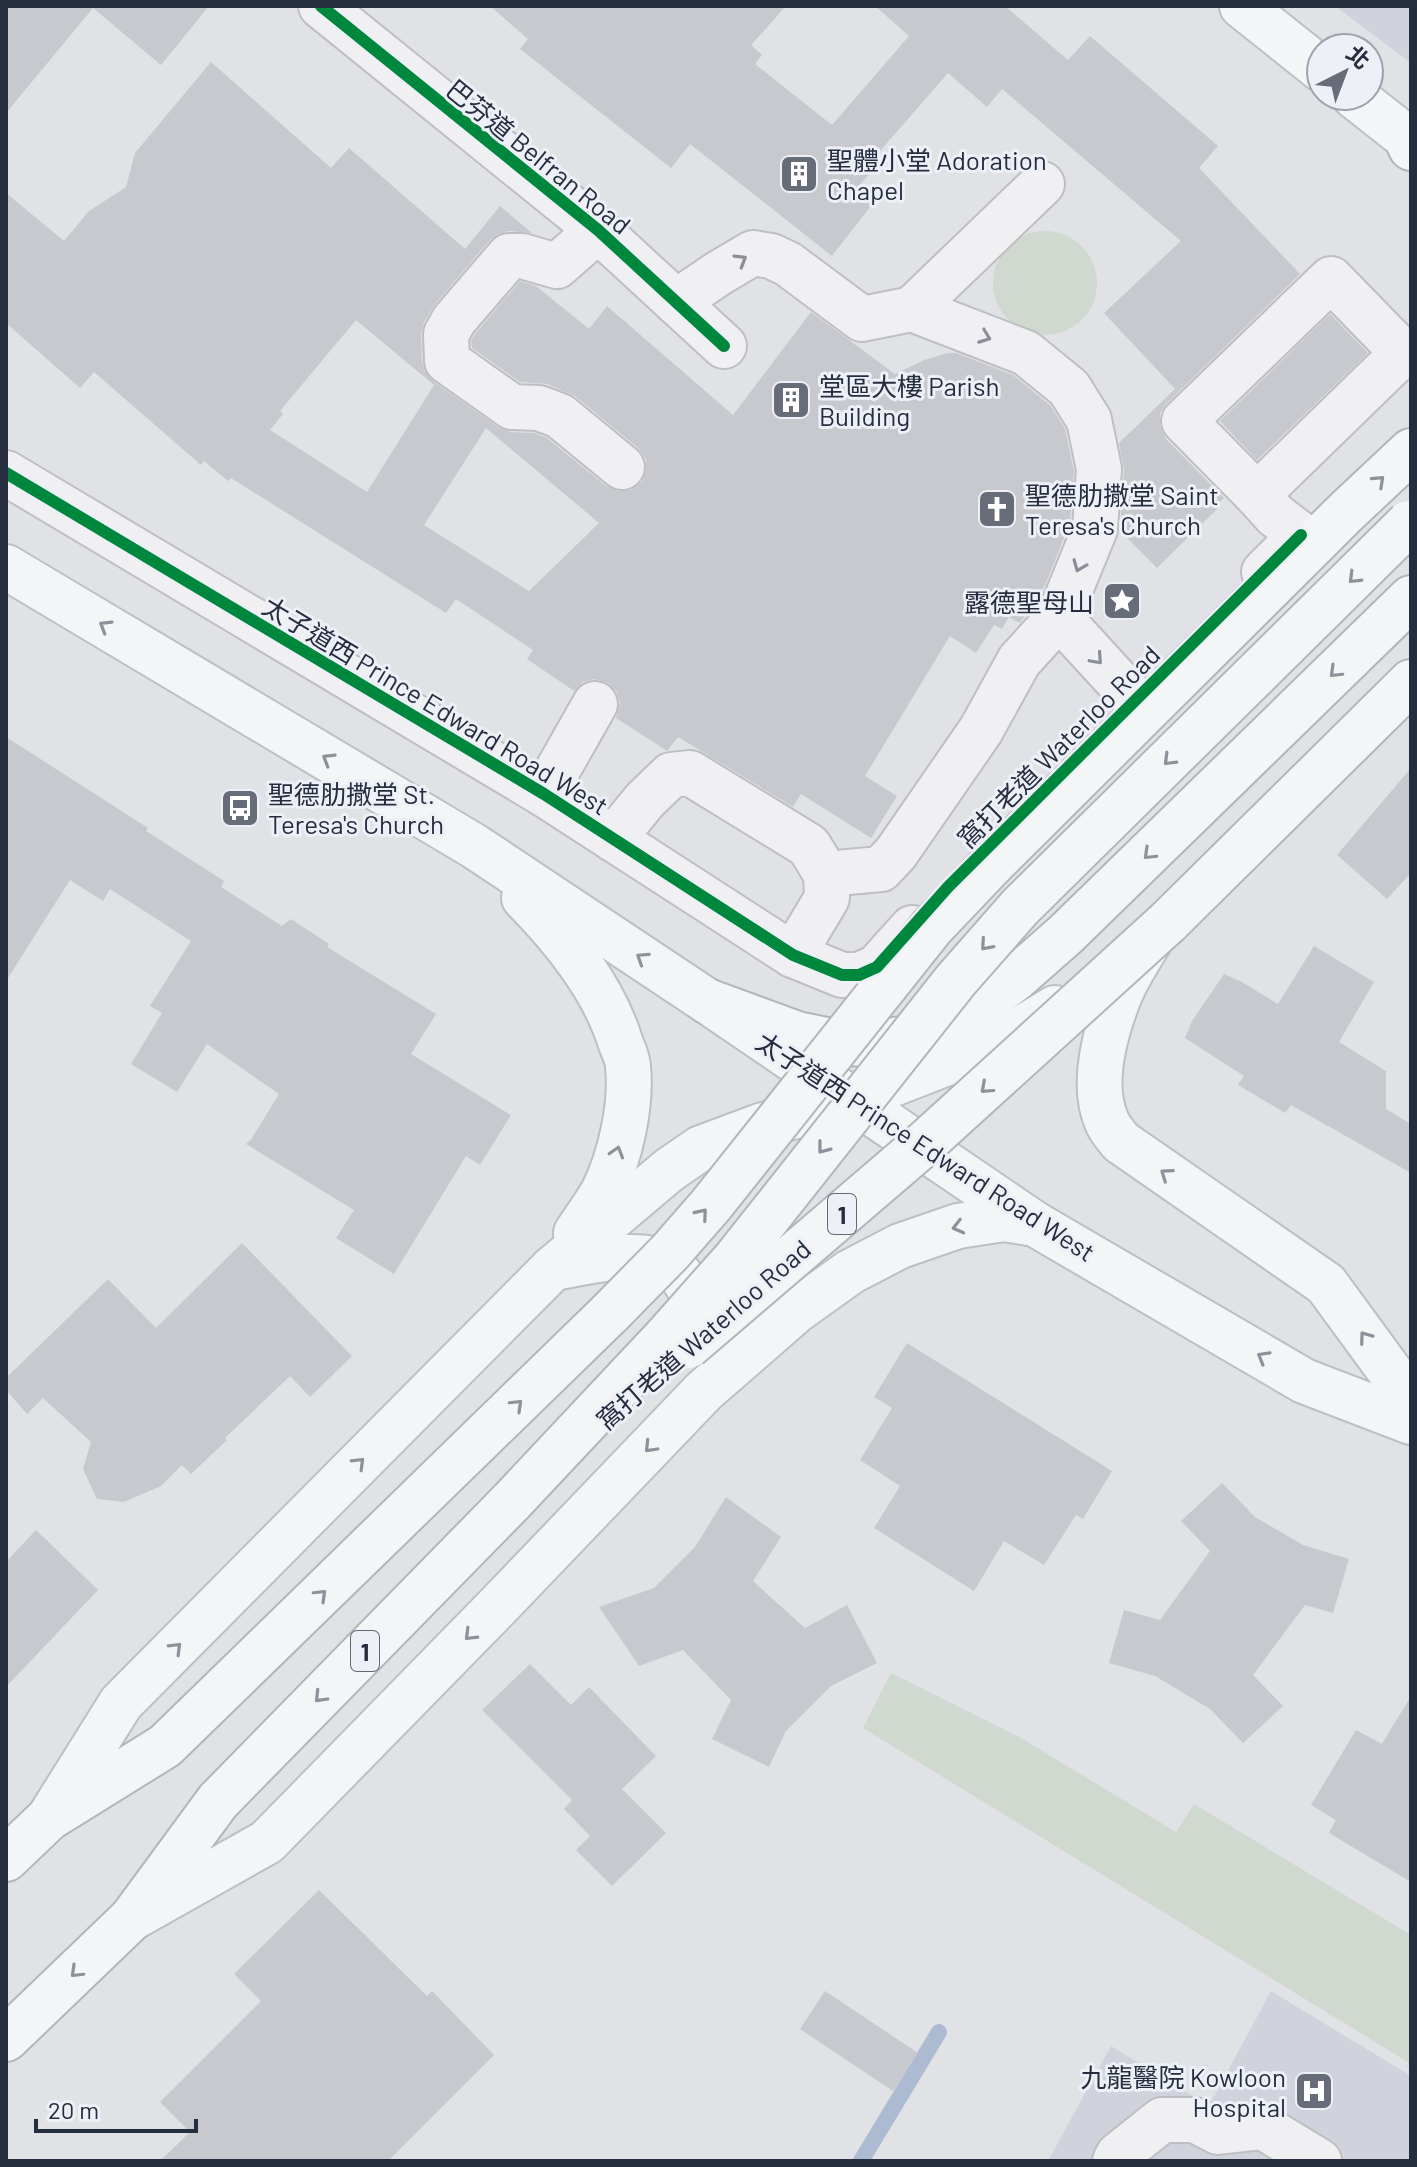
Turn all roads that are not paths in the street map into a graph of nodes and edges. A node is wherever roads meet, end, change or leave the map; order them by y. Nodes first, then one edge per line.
1 (321, 6) edge
2 (1242, 6) edge
3 (1305, 56) edge
4 (1374, 112) edge
5 (1410, 141) edge
6 (1042, 184) dead end
7 (598, 230) junction
8 (676, 302) junction
9 (912, 309) junction
10 (724, 346) dead end
11 (1411, 451) edge
12 (622, 467) dead end
13 (6, 473) edge
14 (1257, 495) junction
15 (1410, 522) edge
16 (6, 567) edge
17 (1411, 598) edge
18 (1059, 617) junction
19 (1411, 672) edge
20 (1411, 682) edge
21 (1135, 700) junction
22 (595, 704) dead end
23 (544, 794) junction
24 (613, 839) junction
25 (474, 846) junction
26 (826, 874) junction
27 (1175, 901) junction
28 (793, 955) junction
29 (842, 975) joint
30 (707, 1001) junction
31 (852, 1100) junction
32 (1035, 1224) junction
33 (553, 1268) junction
34 (704, 1391) junction
35 (1411, 1400) edge
36 (1411, 1422) edge
37 (512, 1501) junction
38 (49, 1818) junction
39 (6, 1859) edge
40 (132, 1918) junction
41 (6, 2039) edge
42 (1115, 2161) edge
43 (1319, 2161) edge

1 - 7 street, 巴芬道 Belfran Road
2 - 3 main road
4 - 5 main road
6 - 9 street
7 - 8 street, 巴芬道 Belfran Road
7 - 12 street
8 -> 9 street
8 - 10 street, 巴芬道 Belfran Road
9 -> 18 street
38 -> 11 main road, 窩打老道 Waterloo Road, bridge
13 - 23 street, 太子道西 Prince Edward Road West
14 - 14 street
14 - 21 street, 窩打老道 Waterloo Road
15 -> 37 main road, bridge
25 -> 16 main road, 太子道西 Prince Edward Road West
17 -> 30 main road
18 -> 21 street
18 - 26 street
19 - 27 main road, 窩打老道 Waterloo Road
20 -> 37 main road, 窩打老道 Waterloo Road / 1, bridge
21 - 29 street, 窩打老道 Waterloo Road
22 - 23 street
23 - 24 street, 太子道西 Prince Edward Road West
24 - 26 street
24 - 28 street, 太子道西 Prince Edward Road West
30 -> 25 main road, 太子道西 Prince Edward Road West
33 -> 25 main road
26 - 28 street
27 - 31 main road, 窩打老道 Waterloo Road
35 -> 27 main road
28 - 29 street, 太子道西 Prince Edward Road West
30 - 31 main road, 太子道西 Prince Edward Road West
31 - 32 main road, 太子道西 Prince Edward Road West
31 - 33 main road, 窩打老道 Waterloo Road
32 -> 34 main road, 窩打老道 Waterloo Road
36 -> 32 main road, 太子道西 Prince Edward Road West
33 - 34 main road
38 -> 33 main road, 窩打老道 Waterloo Road
34 -> 40 main road, 窩打老道 Waterloo Road
37 -> 40 main road, 窩打老道 Waterloo Road / 1
38 - 39 main road, 窩打老道 Waterloo Road
40 -> 41 main road, 窩打老道 Waterloo Road / 1
42 - 43 street

